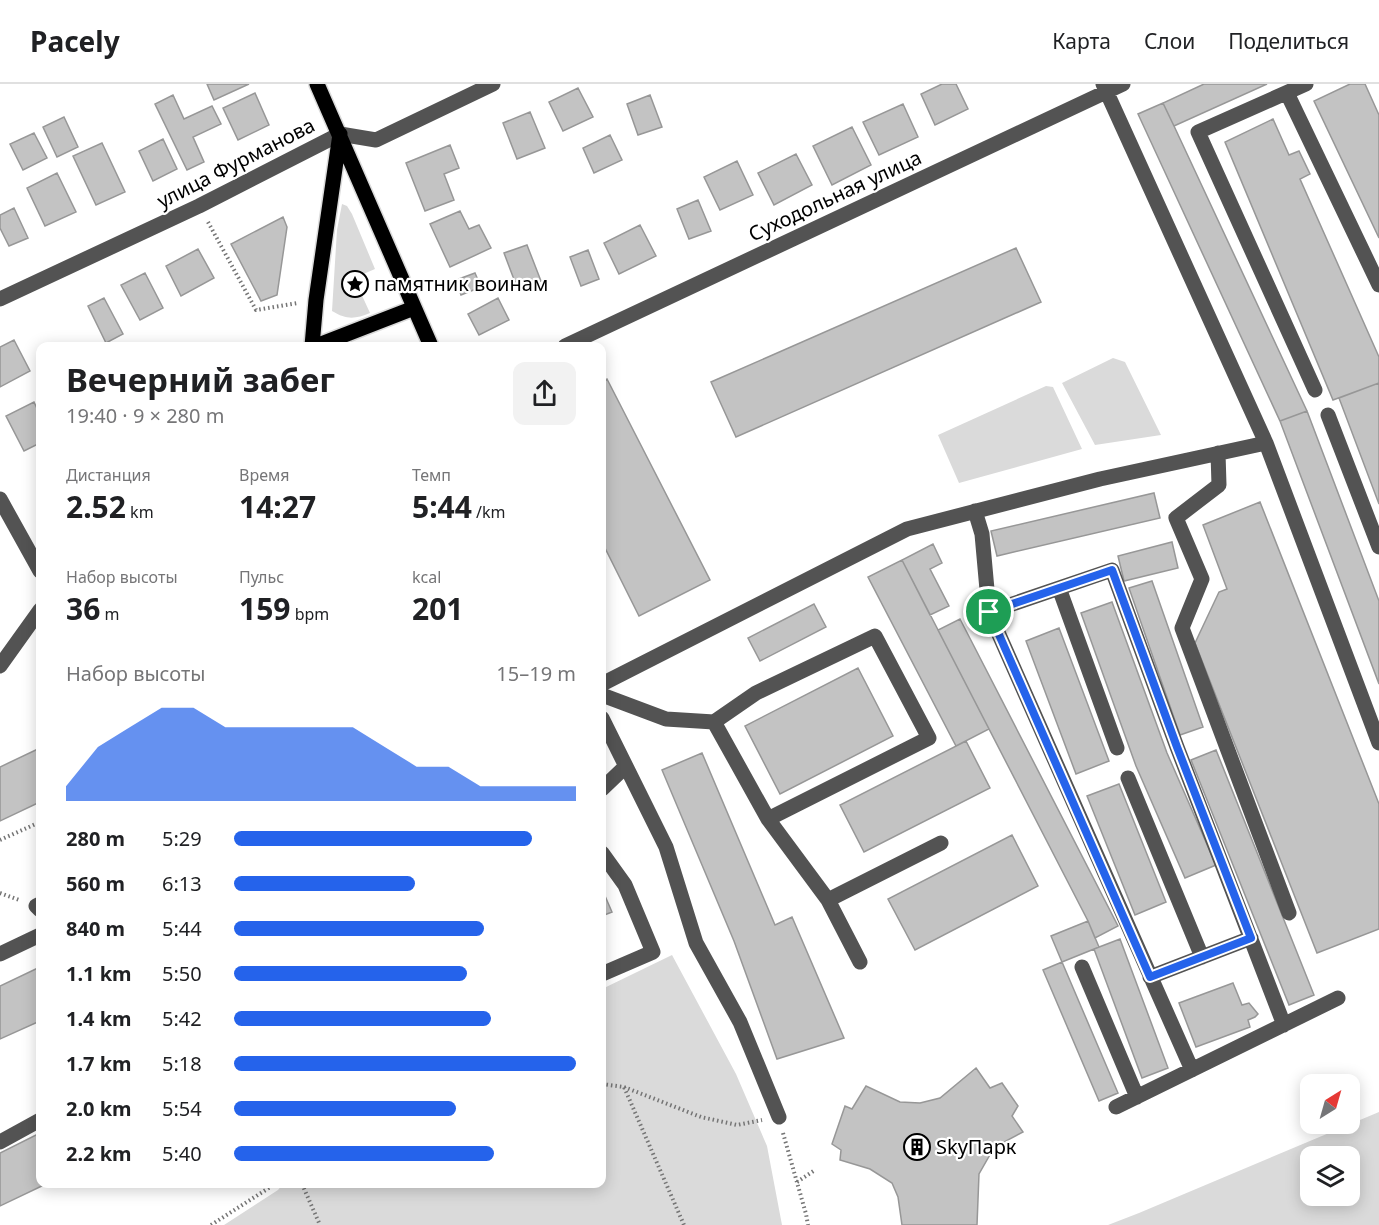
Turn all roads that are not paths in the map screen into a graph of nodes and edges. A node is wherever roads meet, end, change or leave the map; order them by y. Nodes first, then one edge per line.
1 (317, 84) edge
2 (493, 84) edge
3 (1123, 84) edge
4 (1306, 84) edge
5 (1105, 88) edge
6 (1287, 93) junction
7 (339, 134) junction
8 (1379, 285) edge
9 (0, 298) edge
10 (414, 309) junction
11 (314, 342) edge
12 (325, 342) edge
13 (429, 342) edge
14 (573, 342) edge
15 (1315, 390) dead end
16 (1328, 415) dead end
17 (1266, 443) junction
18 (1218, 453) junction
19 (0, 500) edge
20 (975, 511) junction
21 (1379, 547) edge
22 (36, 564) edge
23 (1059, 588) junction
24 (989, 612) junction
25 (36, 616) edge
26 (0, 666) edge
27 (606, 682) edge
28 (606, 697) edge
29 (714, 723) junction
30 (606, 727) edge
31 (1379, 743) edge
32 (1117, 748) dead end
33 (625, 767) junction
34 (1128, 777) dead end
35 (606, 785) edge
36 (768, 819) junction
37 (941, 843) dead end
38 (606, 859) edge
39 (828, 900) junction
40 (1289, 913) dead end
41 (36, 937) edge
42 (1251, 938) junction
43 (0, 954) edge
44 (1202, 957) junction
45 (860, 962) dead end
46 (1082, 968) dead end
47 (606, 972) edge
48 (1150, 977) junction
49 (1338, 998) dead end
50 (1284, 1025) junction
51 (1192, 1070) junction
52 (1137, 1097) junction
53 (1116, 1107) dead end
54 (779, 1117) road end
55 (36, 1122) edge
56 (0, 1142) edge

1 - 7 main road
2 - 7 street, улица Фурманова
3 - 5 street, Суходольная улица
4 - 6 street
5 - 14 street, Суходольная улица
5 - 17 street
6 - 8 street
6 - 15 street
7 - 9 street, улица Фурманова
7 - 10 main road
7 - 11 main road
10 - 12 main road
10 - 13 main road
16 - 21 street
17 - 18 street
17 - 31 street
18 - 20 street
18 - 40 street
19 - 22 street
20 - 24 street
20 - 27 street
23 - 24 street
23 - 32 street
23 - 42 street
24 - 48 street
25 - 26 street
28 - 29 street
29 - 36 street
29 - 36 street
30 - 33 street
33 - 35 street
33 - 54 street
34 - 44 street
36 - 39 street
37 - 39 street
38 - 47 street
39 - 45 street
41 - 43 street
42 - 44 street
42 - 50 street
44 - 48 street
46 - 52 street
48 - 51 street
49 - 50 street
50 - 51 street
51 - 52 street
52 - 53 street
55 - 56 street

